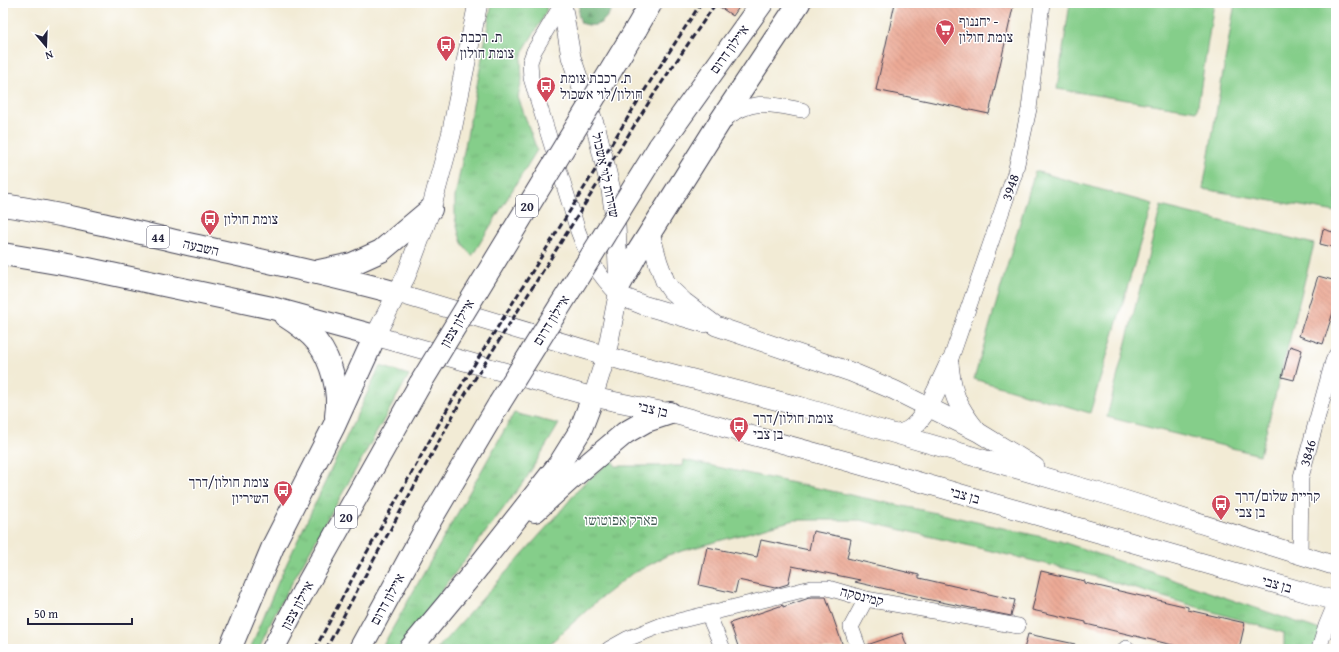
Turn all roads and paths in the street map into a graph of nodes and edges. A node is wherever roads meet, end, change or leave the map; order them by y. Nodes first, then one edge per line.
1 (478, 3) edge
2 (651, 3) edge
3 (762, 3) edge
4 (799, 3) edge
5 (1042, 3) edge
6 (562, 4) edge
7 (802, 110) dead end
8 (719, 123) junction
9 (3, 205) edge
10 (431, 209) junction
11 (650, 232) junction
12 (3, 254) edge
13 (312, 272) junction
14 (618, 291) junction
15 (397, 293) junction
16 (272, 308) junction
17 (716, 326) junction
18 (375, 336) junction
19 (1336, 355) edge
20 (606, 356) junction
21 (949, 364) junction
22 (593, 397) junction
23 (928, 408) junction
24 (670, 413) junction
25 (334, 426) junction
26 (978, 432) junction
27 (898, 434) junction
28 (1057, 480) junction
29 (1300, 554) junction
30 (1336, 566) edge
31 (475, 572) junction
32 (866, 599) junction
33 (1336, 602) edge
34 (708, 614) junction
35 (1018, 626) dead end
36 (230, 649) edge
37 (273, 649) edge
38 (360, 649) edge
39 (410, 649) edge
40 (609, 649) edge
41 (723, 649) edge
42 (859, 649) edge
43 (1319, 649) edge

1 - 10 main road
2 - 37 highway, איילון צפון / 20, bridge
3 - 38 highway, איילון דרום, bridge
4 - 8 highway
5 - 21 street, 3948
6 - 14 main road, שדרות לוי אשכול
6 - 14 street
7 - 8 street
8 - 11 highway
9 - 13 highway, השבעה / 44
10 - 13 highway
10 - 15 main road
11 - 14 highway
11 - 17 main road
12 - 16 highway
13 - 15 highway, השבעה / 44
14 - 17 main road
14 - 20 main road, שדרות לוי אשכול
15 - 18 main road
15 - 20 main road, 44
16 - 18 highway
16 - 25 highway
17 - 23 main road
18 - 22 main road, בן צבי
18 - 25 highway
19 - 29 street, 3846
20 - 22 main road, שדרות לוי אשכול
20 - 27 main road
21 - 23 main road
21 - 26 main road
22 - 24 main road, בן צבי
22 - 31 highway
23 - 26 main road
23 - 27 main road
24 - 31 highway
24 - 33 main road, בן צבי
25 - 36 highway
26 - 28 main road
27 - 28 main road
28 - 29 main road
29 - 30 main road
31 - 39 highway
32 - 34 street, קמינסקה
32 - 35 street, קמינסקה
32 - 42 street
33 - 43 street
34 - 40 street, קמינסקה
34 - 41 street

